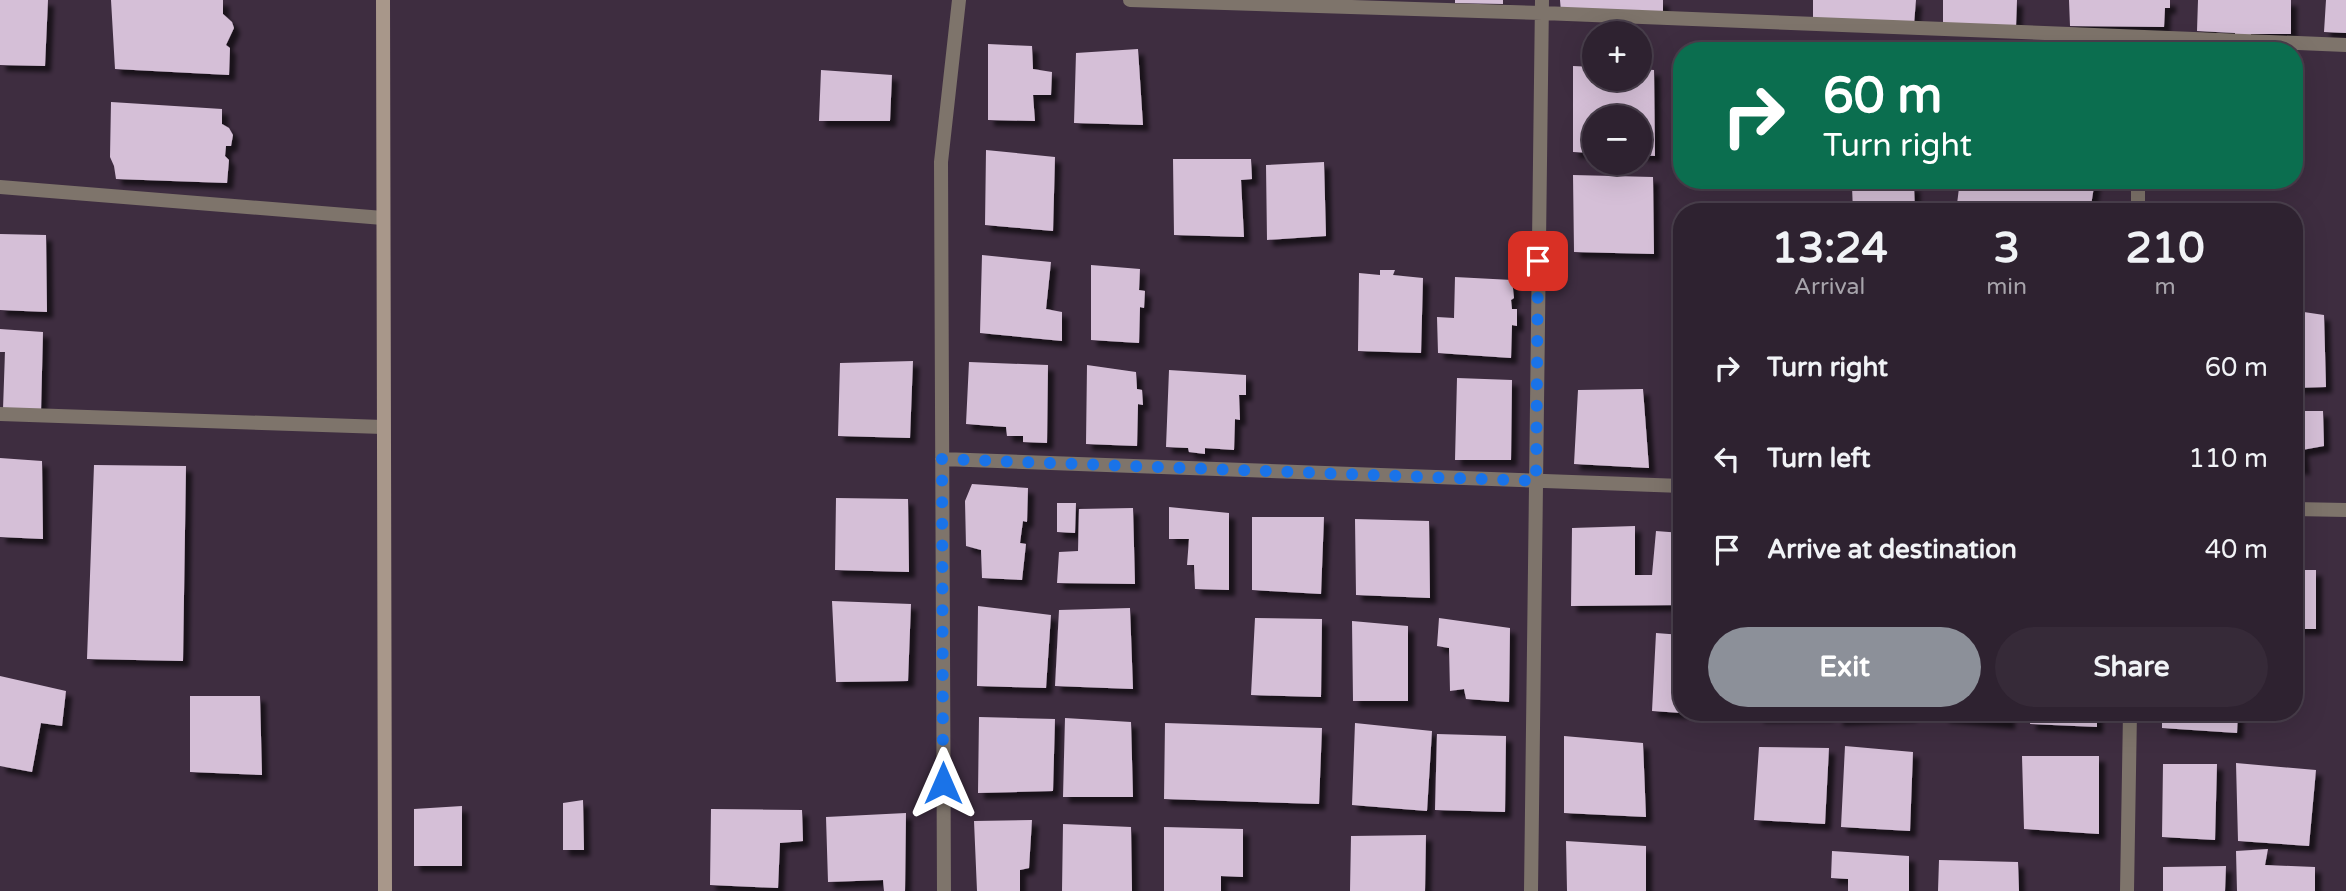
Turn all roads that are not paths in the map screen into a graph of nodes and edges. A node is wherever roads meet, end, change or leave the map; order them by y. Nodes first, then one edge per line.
1 (383, 0) edge
2 (959, 0) edge
3 (1130, 0) edge
4 (1272, 3) edge
5 (1542, 6) edge
6 (2109, 42) edge
7 (2303, 45) edge
8 (2346, 45) edge
9 (0, 187) edge
10 (383, 218) junction
11 (0, 414) edge
12 (383, 427) junction
13 (942, 459) junction
14 (1536, 481) junction
15 (1673, 486) edge
16 (2303, 509) edge
17 (2346, 510) edge
18 (2130, 721) edge
19 (385, 891) edge
20 (944, 891) edge
21 (1531, 891) edge
22 (2127, 891) edge

1 - 10 street
2 - 13 street
3 - 4 street
4 - 5 street
5 - 6 street
5 - 14 street
7 - 8 street
9 - 10 street
10 - 12 street
11 - 12 street
12 - 19 street
13 - 14 street
13 - 20 street
14 - 15 street
14 - 21 street
16 - 17 street
18 - 22 street

